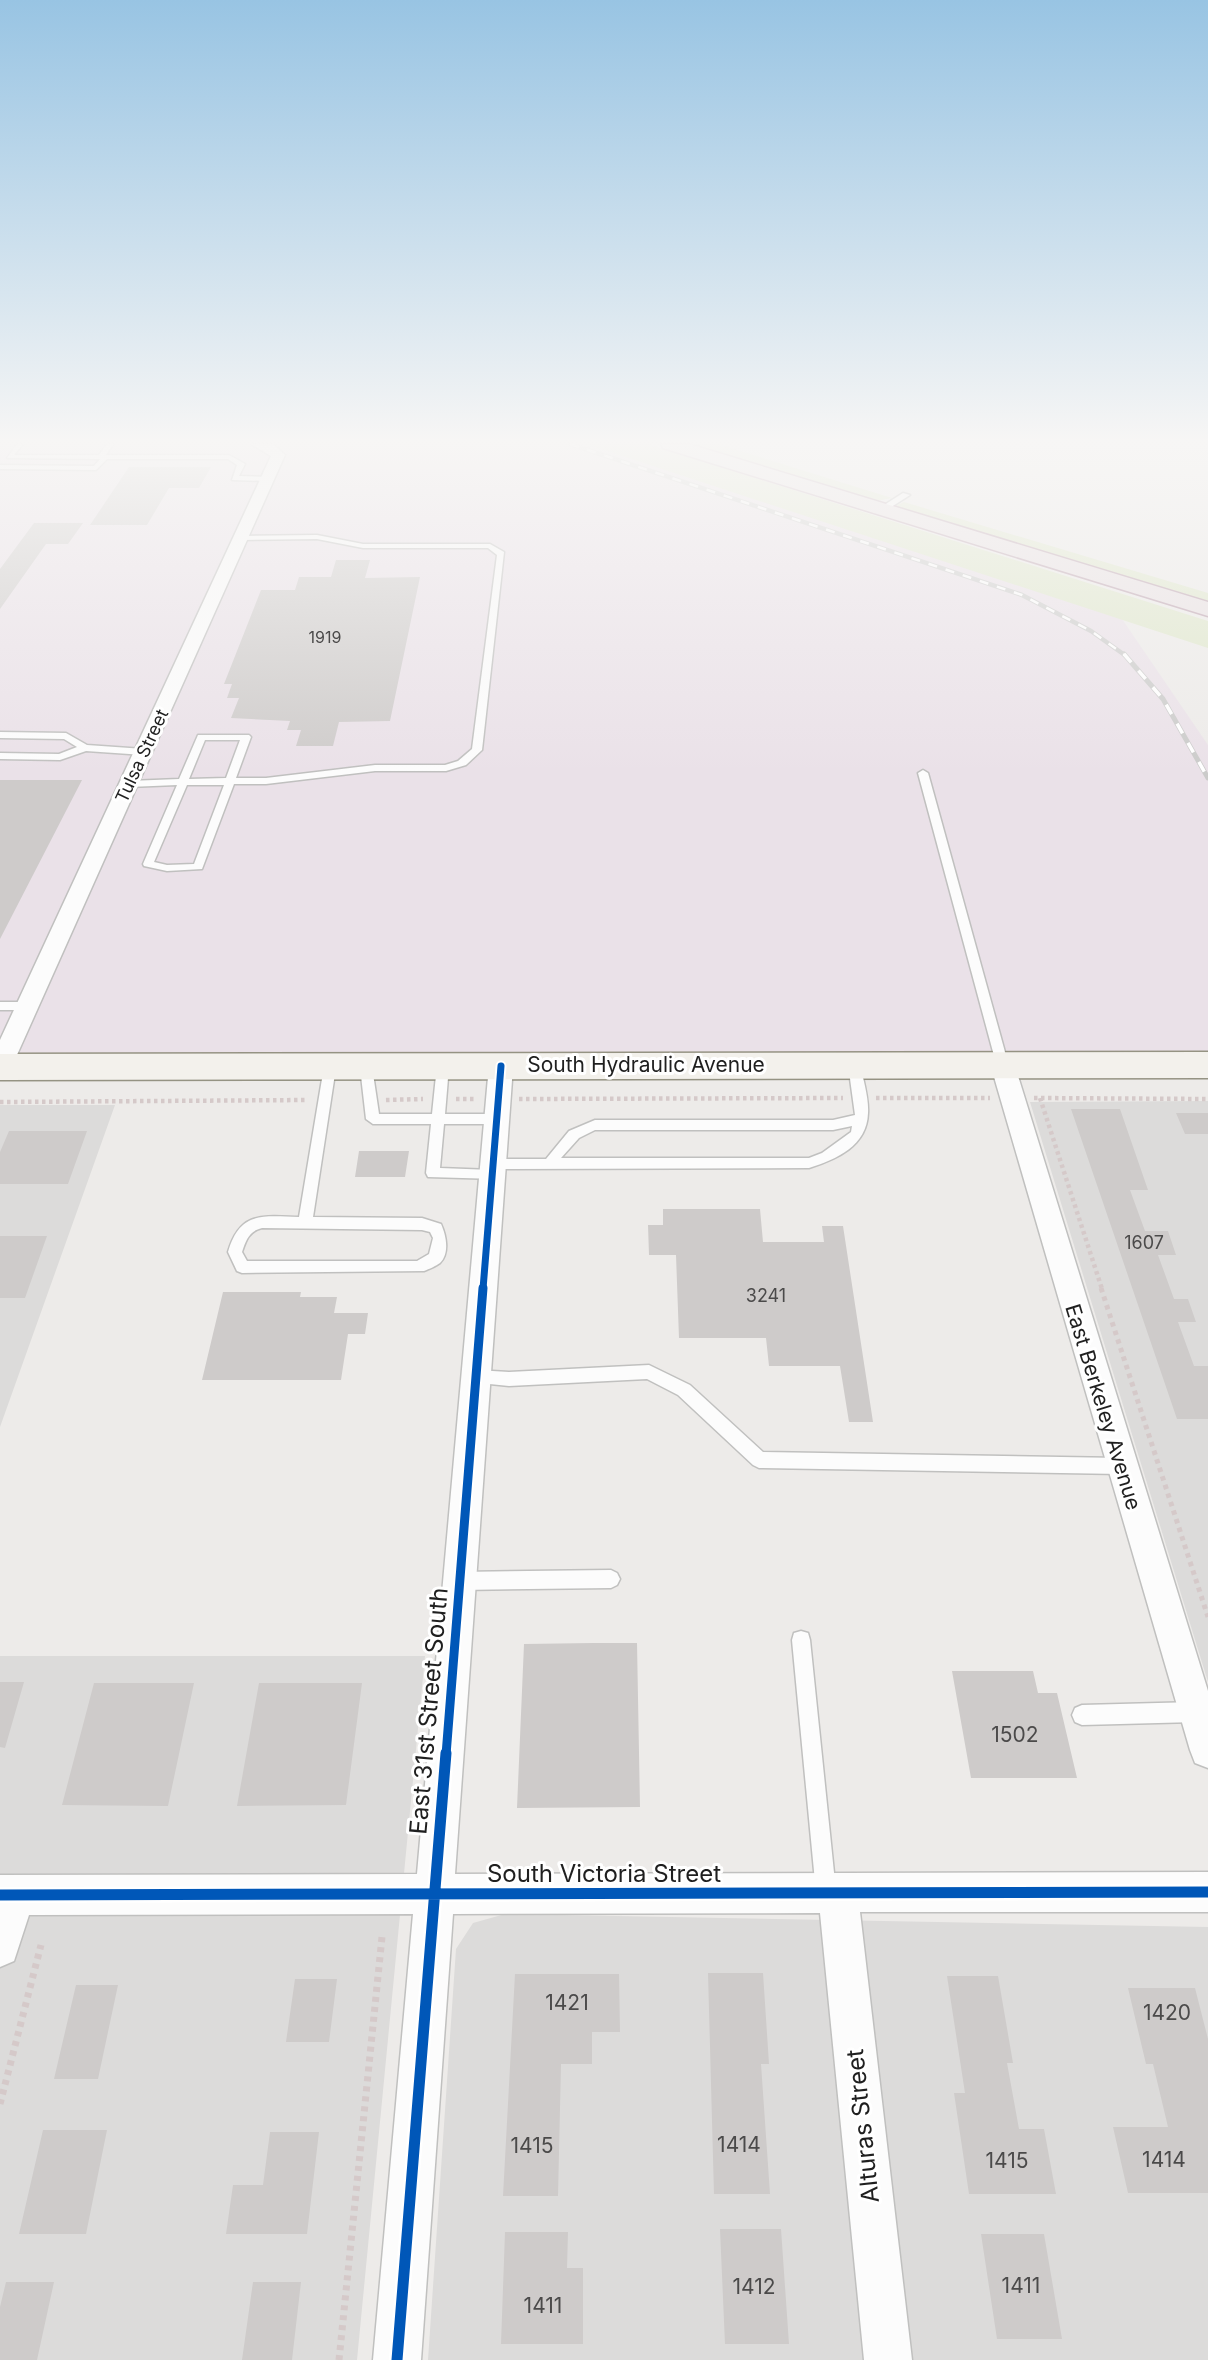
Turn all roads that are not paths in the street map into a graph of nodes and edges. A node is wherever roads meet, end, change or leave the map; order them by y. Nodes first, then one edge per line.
1 (235, 554) edge
2 (501, 554) edge
3 (1029, 554) edge
4 (1208, 609) edge
5 (0, 735) edge
6 (85, 748) junction
7 (144, 752) junction
8 (0, 757) edge
9 (922, 773) dead end
10 (183, 782) junction
11 (229, 783) junction
12 (129, 784) junction
13 (0, 1006) edge
14 (27, 1006) junction
15 (1002, 1063) junction
16 (854, 1064) junction
17 (1208, 1065) edge
18 (0, 1066) edge
19 (328, 1083) junction
20 (368, 1083) junction
21 (441, 1083) junction
22 (499, 1095) junction
23 (437, 1119) junction
24 (860, 1119) junction
25 (550, 1164) junction
26 (492, 1170) junction
27 (305, 1222) junction
28 (476, 1377) junction
29 (1121, 1466) junction
30 (611, 1579) dead end
31 (459, 1581) junction
32 (801, 1640) dead end
33 (1196, 1712) junction
34 (1082, 1715) dead end
35 (1208, 1749) edge
36 (1208, 1892) edge
37 (433, 1893) junction
38 (832, 1893) junction
39 (7, 1895) edge
40 (0, 1947) edge
41 (397, 2360) edge
42 (888, 2360) edge

1 - 7 street, Tulsa Street
2 - 11 lane
3 - 4 highway
5 - 6 lane
6 - 7 lane
6 - 8 lane
7 - 12 street, Tulsa Street
9 - 15 lane
10 - 11 lane
10 - 11 lane
10 - 11 lane
10 - 12 lane
12 - 14 street, Tulsa Street
13 - 14 lane
14 - 18 street, Tulsa Street
15 - 16 street, South Hydraulic Avenue
15 - 17 street, South Hydraulic Avenue
15 - 29 street, East Berkeley Avenue
16 - 22 street, South Hydraulic Avenue
16 - 24 lane
18 - 19 street, South Hydraulic Avenue
19 - 20 street, South Hydraulic Avenue
19 - 27 lane
20 - 21 street, South Hydraulic Avenue
20 - 23 lane
21 - 22 street, South Hydraulic Avenue
21 - 23 lane
22 - 23 lane
22 - 26 street, East 31st Street South
23 - 26 lane
24 - 25 lane
24 - 25 lane
25 - 26 lane
26 - 28 street, East 31st Street South
27 - 27 lane
28 - 29 lane
28 - 31 street, East 31st Street South
29 - 33 street, East Berkeley Avenue
30 - 31 lane
31 - 37 street, East 31st Street South
32 - 38 lane
33 - 34 lane
33 - 35 street, East Berkeley Avenue
36 - 38 street, South Victoria Street
37 - 38 street, South Victoria Street
37 - 39 street, South Victoria Street
37 - 41 street, East 31st Street South
38 - 42 street, Alturas Street
39 - 40 street

